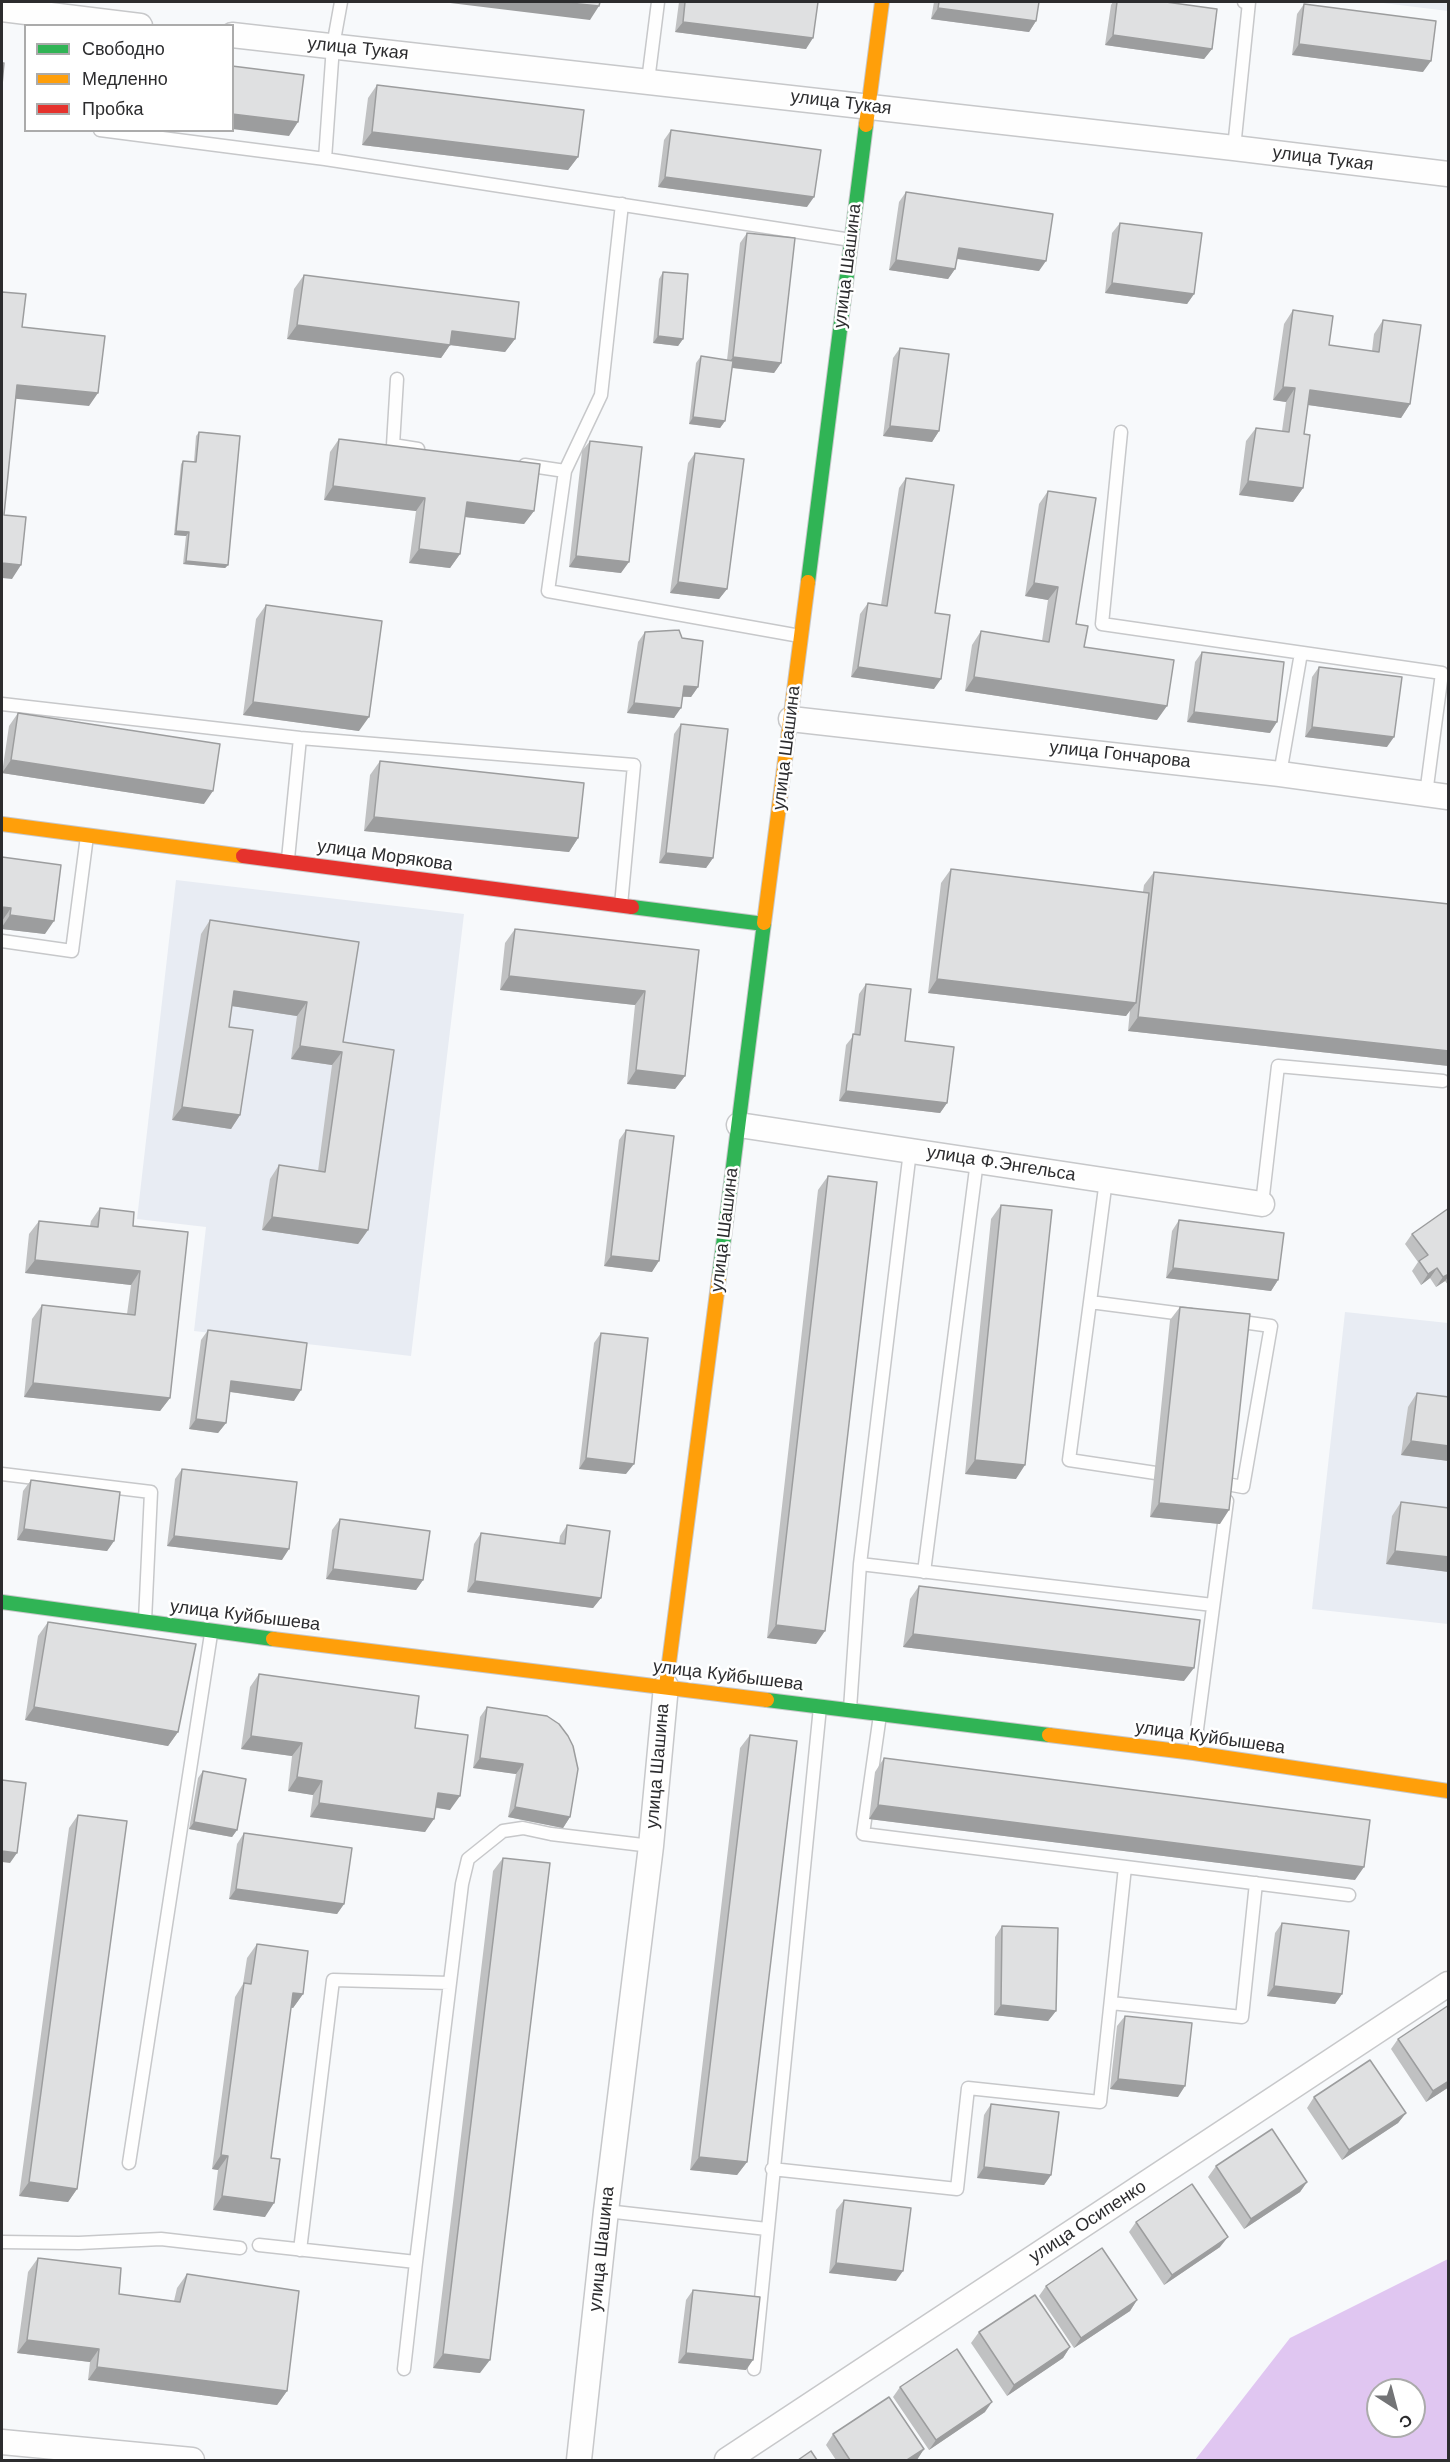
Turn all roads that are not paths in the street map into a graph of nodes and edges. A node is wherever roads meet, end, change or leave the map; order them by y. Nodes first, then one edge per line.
1 (340, 2) edge
2 (658, 2) edge
3 (882, 2) edge
4 (1244, 2) edge
5 (2, 9) edge
6 (51, 14) edge
7 (125, 24) edge
8 (234, 35) edge
9 (333, 46) junction
10 (648, 81) junction
11 (869, 107) junction
12 (116, 132) edge
13 (1234, 148) junction
14 (325, 159) junction
15 (1449, 174) edge
16 (622, 204) junction
17 (852, 240) junction
18 (397, 379) dead end
19 (1121, 432) dead end
20 (427, 450) edge
21 (508, 462) edge
22 (565, 471) junction
23 (801, 636) junction
24 (1301, 653) junction
25 (1445, 674) edge
26 (2, 704) edge
27 (791, 719) junction
28 (300, 738) junction
29 (1280, 774) junction
30 (1437, 796) edge
31 (2, 824) edge
32 (87, 835) junction
33 (288, 862) junction
34 (620, 906) junction
35 (764, 924) junction
36 (2, 941) edge
37 (1443, 1081) dead end
38 (739, 1125) junction
39 (910, 1151) junction
40 (977, 1161) junction
41 (1106, 1180) junction
42 (1262, 1204) joint
43 (1090, 1302) junction
44 (1203, 1317) edge
45 (1226, 1320) edge
46 (2, 1474) edge
47 (1183, 1477) edge
48 (1206, 1481) edge
49 (1229, 1484) junction
50 (860, 1564) junction
51 (924, 1572) junction
52 (2, 1602) edge
53 (1213, 1605) junction
54 (145, 1622) junction
55 (211, 1631) junction
56 (666, 1686) junction
57 (820, 1706) junction
58 (849, 1709) junction
59 (880, 1713) junction
60 (1194, 1753) junction
61 (1449, 1791) edge
62 (651, 1846) junction
63 (1125, 1867) junction
64 (1256, 1883) junction
65 (1349, 1894) dead end
66 (450, 1983) junction
67 (1449, 1984) edge
68 (1111, 2003) junction
69 (129, 2163) dead end
70 (772, 2169) junction
71 (606, 2211) junction
72 (767, 2229) junction
73 (2, 2241) edge
74 (260, 2245) dead end
75 (240, 2248) dead end
76 (300, 2250) junction
77 (416, 2262) junction
78 (404, 2369) dead end
79 (754, 2369) edge
80 (2, 2442) edge
81 (192, 2460) edge
82 (579, 2460) edge
83 (727, 2460) edge

1 - 9 lane
2 - 10 lane
3 - 11 main road, улица Шашина
4 - 13 lane
5 - 6 street
6 - 7 street
8 - 9 street, улица Тукая
9 - 10 street, улица Тукая
9 - 14 lane
10 - 11 street, улица Тукая
11 - 13 street, улица Тукая
11 - 17 main road, улица Шашина
12 - 14 lane
13 - 15 street, улица Тукая
14 - 16 lane
16 - 17 lane
16 - 22 lane
17 - 23 main road, улица Шашина
18 - 20 lane
19 - 24 lane
21 - 22 lane
22 - 23 lane
23 - 27 main road, улица Шашина
24 - 25 lane
24 - 29 lane
25 - 30 lane
26 - 28 lane
27 - 29 street, улица Гончарова
27 - 35 main road, улица Шашина
28 - 33 lane
28 - 34 lane
29 - 30 street, улица Гончарова
31 - 32 main road, улица Морякова
32 - 33 main road, улица Морякова
32 - 36 lane
33 - 34 main road, улица Морякова
34 - 35 main road, улица Морякова
35 - 38 main road, улица Шашина
37 - 42 lane
38 - 39 street, улица Ф.Энгельса
38 - 56 main road, улица Шашина
39 - 40 street, улица Ф.Энгельса
39 - 50 lane
40 - 41 street, улица Ф.Энгельса
40 - 51 lane
41 - 42 street, улица Ф.Энгельса
41 - 43 lane
43 - 44 lane
43 - 47 lane
45 - 49 lane
46 - 54 lane
48 - 49 lane
49 - 53 lane
50 - 51 lane
50 - 58 lane
51 - 53 lane
52 - 54 main road, улица Куйбышева
53 - 60 lane
54 - 55 main road, улица Куйбышева
55 - 56 main road, улица Куйбышева
55 - 69 lane
56 - 57 main road, улица Куйбышева
56 - 62 street, улица Шашина
57 - 58 main road, улица Куйбышева
57 - 70 lane
58 - 59 main road, улица Куйбышева
59 - 60 main road, улица Куйбышева
59 - 63 lane
60 - 61 main road, улица Куйбышева
62 - 66 lane
62 - 71 street, улица Шашина
63 - 64 lane
63 - 68 lane
64 - 65 lane
64 - 68 lane
66 - 76 lane
66 - 77 lane
67 - 83 street, улица Осипенко
68 - 70 lane
70 - 72 lane
71 - 72 lane
71 - 82 street, улица Шашина
72 - 79 lane
73 - 75 lane
74 - 76 lane
76 - 77 lane
77 - 78 lane
80 - 81 street

